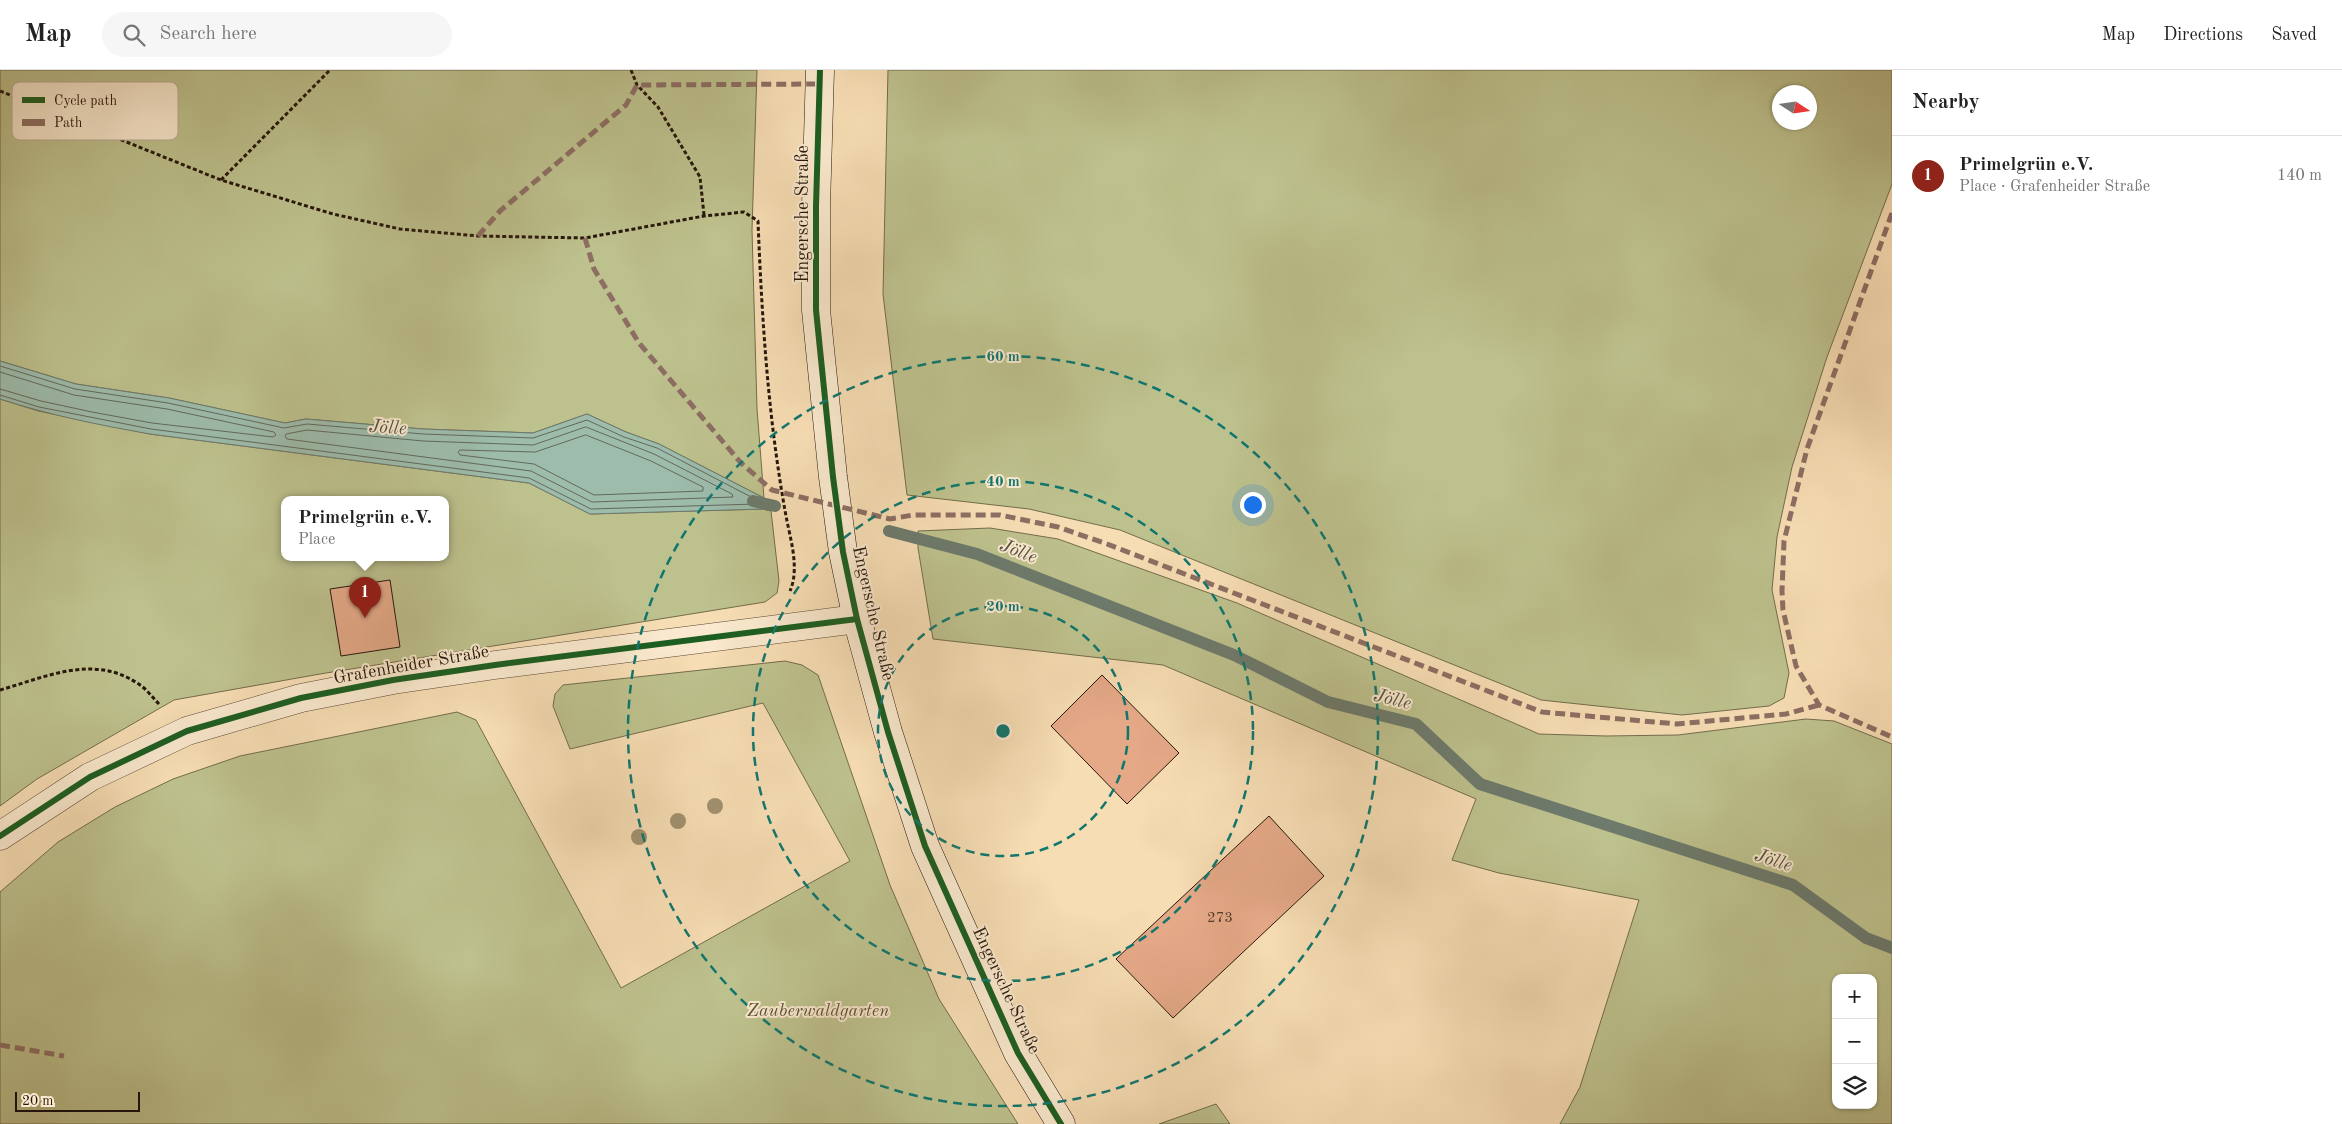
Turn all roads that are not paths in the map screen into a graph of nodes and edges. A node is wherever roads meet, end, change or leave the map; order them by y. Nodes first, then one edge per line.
1 (820, 70) edge
2 (857, 619) junction
3 (0, 836) edge
4 (1061, 1124) edge

1 - 2 main road, Engersche Straße
2 - 3 main road, Grafenheider Straße
2 - 4 main road, Engersche Straße

